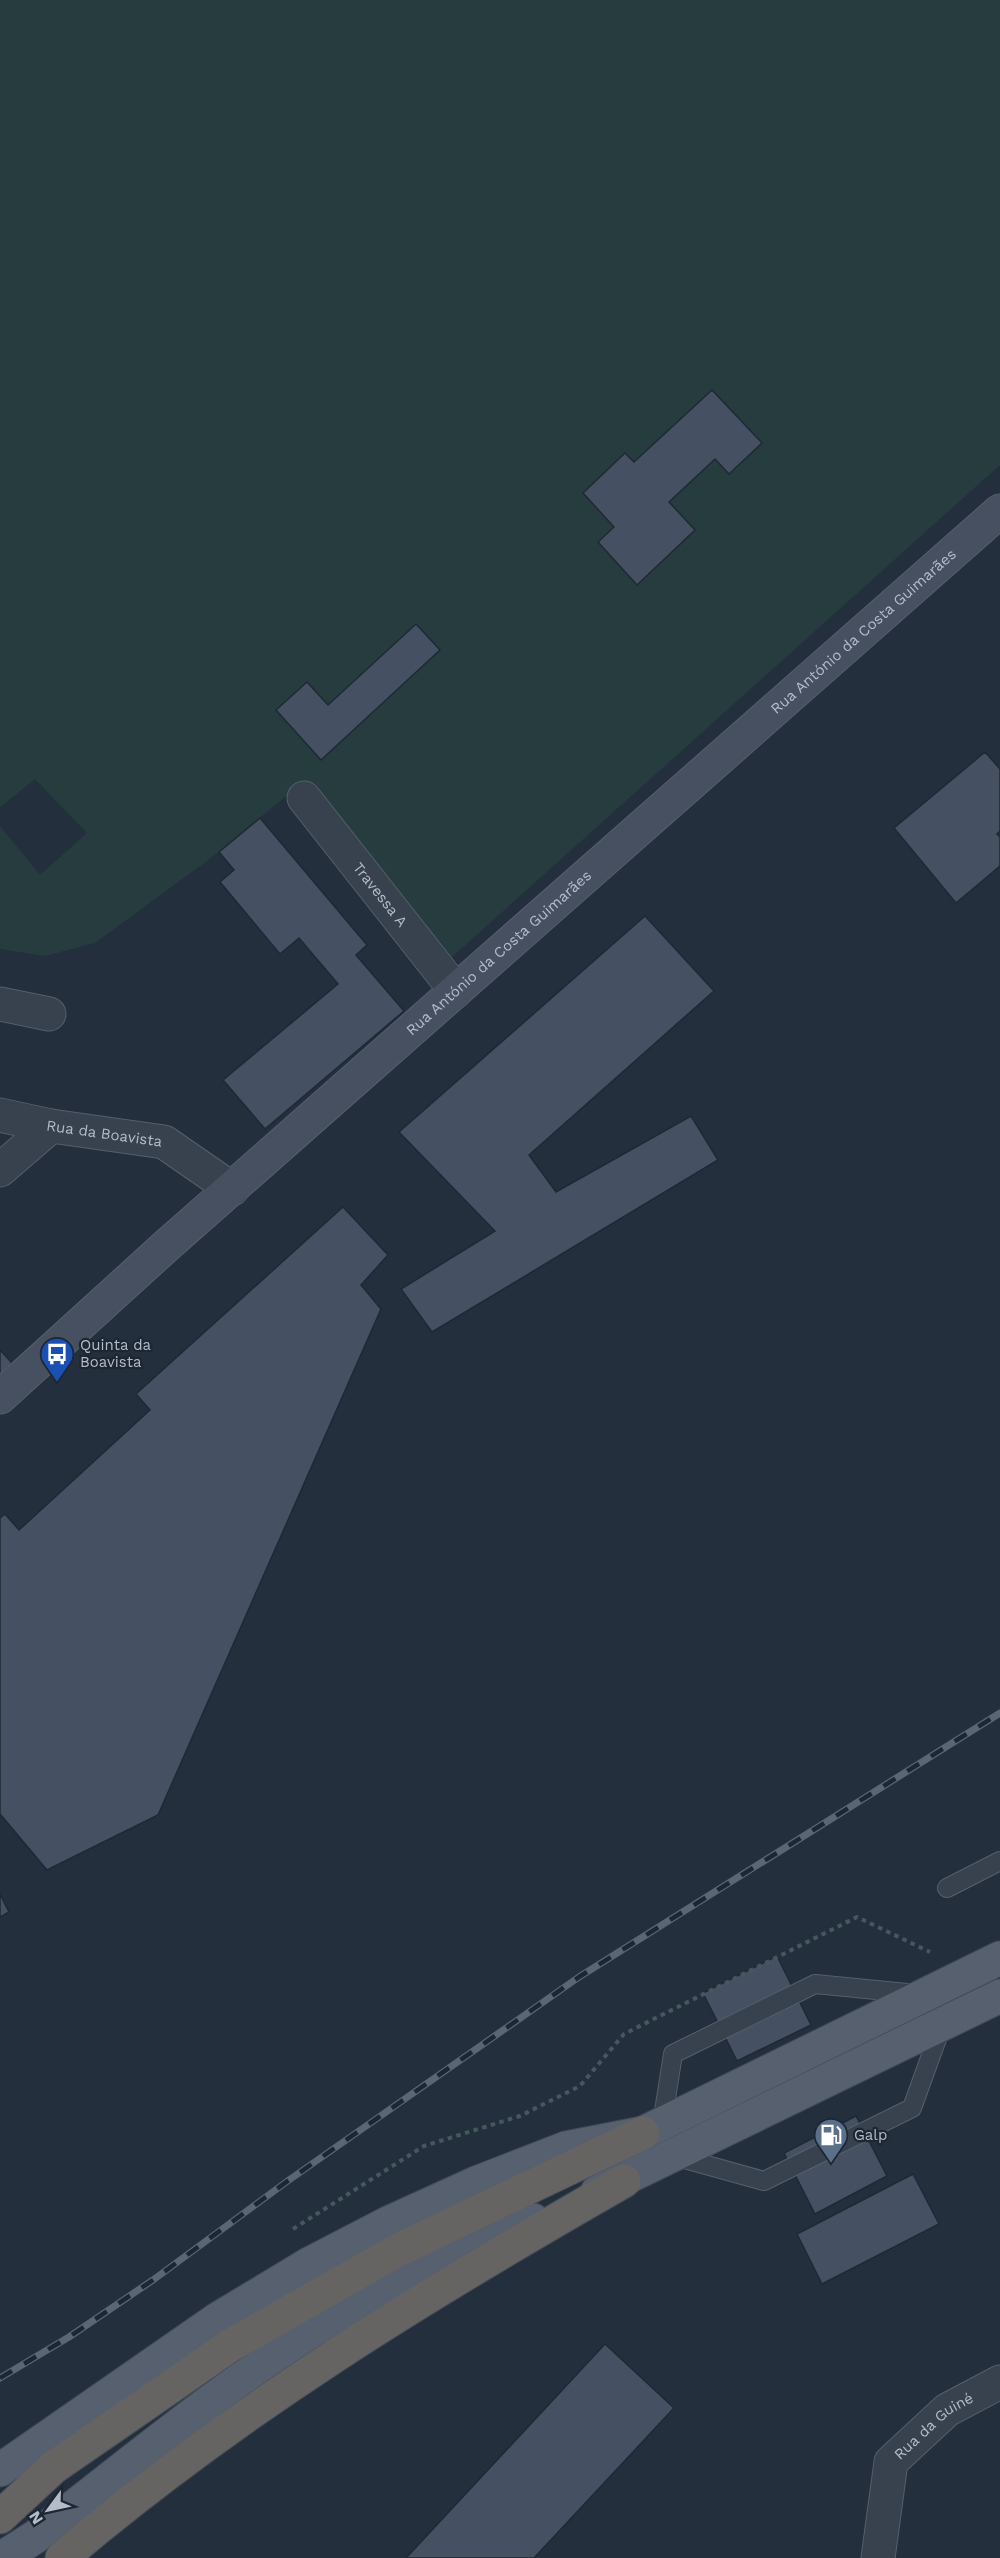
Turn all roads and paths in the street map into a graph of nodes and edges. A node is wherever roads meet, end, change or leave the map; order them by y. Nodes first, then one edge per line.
1 (1000, 511) edge
2 (304, 798) dead end
3 (456, 991) junction
4 (0, 1004) edge
5 (49, 1014) dead end
6 (0, 1115) edge
7 (51, 1126) junction
8 (0, 1170) edge
9 (232, 1189) junction
10 (0, 1397) edge
11 (1000, 1861) edge
12 (947, 1888) dead end
13 (1000, 1958) edge
14 (925, 1995) junction
15 (1000, 1996) edge
16 (942, 2025) junction
17 (580, 2086) dead end
18 (520, 2116) dead end
19 (652, 2128) junction
20 (674, 2156) junction
21 (624, 2181) junction
22 (1000, 2382) edge
23 (0, 2470) edge
24 (0, 2517) edge
25 (2, 2558) edge
26 (62, 2558) edge
27 (878, 2558) edge

1 - 3 main road, Rua António da Costa Guimarães
2 - 3 street, Travessa A
3 - 9 main road, Rua António da Costa Guimarães
4 - 5 street
6 - 7 street, Rua da Boavista
7 - 8 street
7 - 9 street, Rua da Boavista
9 - 10 main road, Rua António da Costa Guimarães
11 - 12 lane
13 - 14 main road
14 - 19 main road
14 - 19 lane
15 - 16 main road
16 - 20 main road
16 - 20 lane
17 - 18 path
19 - 23 main road
19 - 24 highway
20 - 21 main road
21 - 25 main road
21 - 26 highway
22 - 27 street, Rua da Guiné

